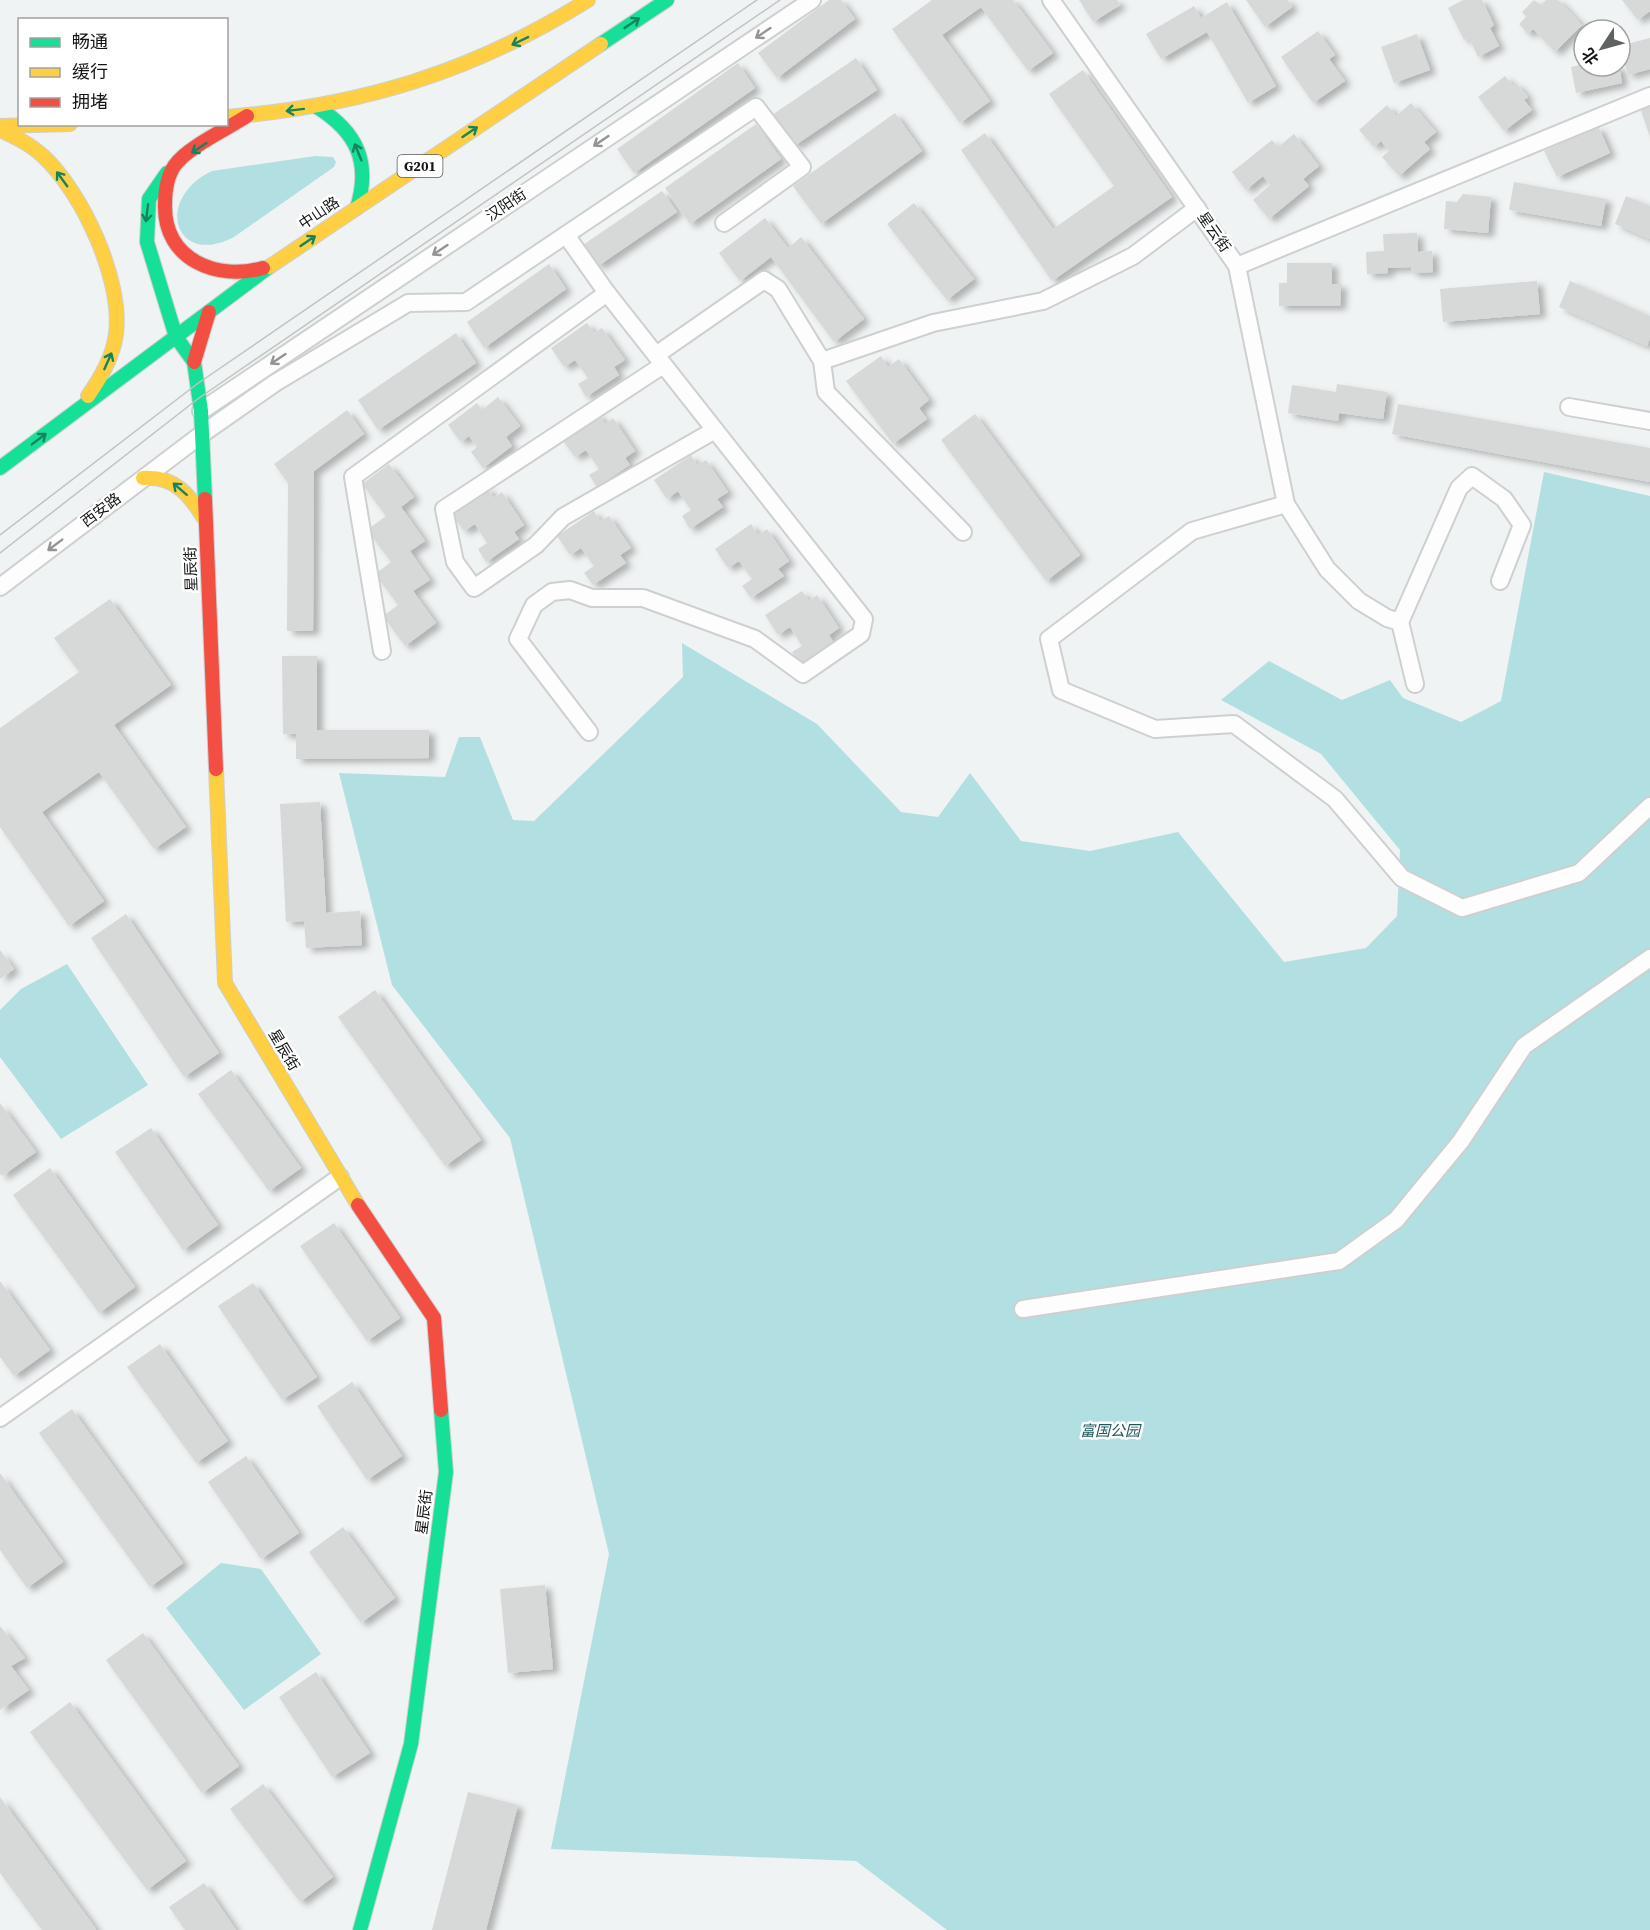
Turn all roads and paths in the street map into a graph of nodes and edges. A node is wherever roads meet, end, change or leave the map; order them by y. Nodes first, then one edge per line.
1 (588, 0) edge
2 (667, 0) edge
3 (812, 0) edge
4 (1051, 0) edge
5 (1650, 96) edge
6 (317, 107) junction
7 (247, 116) junction
8 (228, 117) edge
9 (35, 126) edge
10 (0, 128) edge
11 (176, 164) junction
12 (357, 208) junction
13 (1197, 208) junction
14 (724, 223) dead end
15 (566, 236) junction
16 (273, 264) junction
17 (1237, 267) junction
18 (607, 293) junction
19 (209, 312) junction
20 (176, 337) junction
21 (660, 360) junction
22 (822, 361) junction
23 (194, 362) junction
24 (1569, 407) dead end
25 (78, 410) junction
26 (201, 411) junction
27 (1650, 421) edge
28 (715, 430) junction
29 (202, 434) junction
30 (0, 468) edge
31 (143, 478) junction
32 (1286, 504) junction
33 (205, 522) junction
34 (963, 532) dead end
35 (1500, 581) dead end
36 (0, 587) edge
37 (1400, 622) junction
38 (382, 651) dead end
39 (1415, 684) dead end
40 (589, 732) dead end
41 (1650, 806) edge
42 (1650, 958) edge
43 (340, 1177) junction
44 (1023, 1309) dead end
45 (0, 1418) edge
46 (360, 1930) edge

1 -> 6 main road
12 -> 2 main road, 中山路 / G201
3 -> 26 street, 汉阳街
4 - 13 street, 星云街
5 - 17 street
6 -> 7 main road
12 -> 6 main road
7 - 8 main road
7 -> 11 main road
9 - 10 main road
25 -> 10 main road
11 - 16 main road
11 -> 20 main road, 星辰街
16 -> 12 main road, 中山路 / G201
13 - 17 street, 星云街
13 - 22 street
14 - 15 street, 西安路
15 - 18 street
15 - 29 street, 西安路
16 - 19 main road, 中山路 / G201
17 - 32 street, 星云街
18 - 21 street
18 - 38 street
19 - 20 main road, 中山路 / G201
19 - 23 main road
20 - 23 main road, 星辰街
20 - 25 main road, 中山路 / G201
21 - 22 street
21 - 28 street
21 - 28 street
22 - 34 street
23 - 26 main road, 星辰街
24 - 27 street
30 -> 25 main road, 中山路 / G201
26 - 29 main road, 星辰街
28 - 40 street
29 - 31 street, 西安路
29 - 33 main road, 星辰街
33 -> 31 main road
31 -> 36 street, 西安路
32 - 37 street, 星云街
32 - 41 street
33 - 43 main road, 星辰街
35 - 37 street
37 - 39 street
42 - 44 street
43 - 45 street
43 - 46 main road, 星辰街

